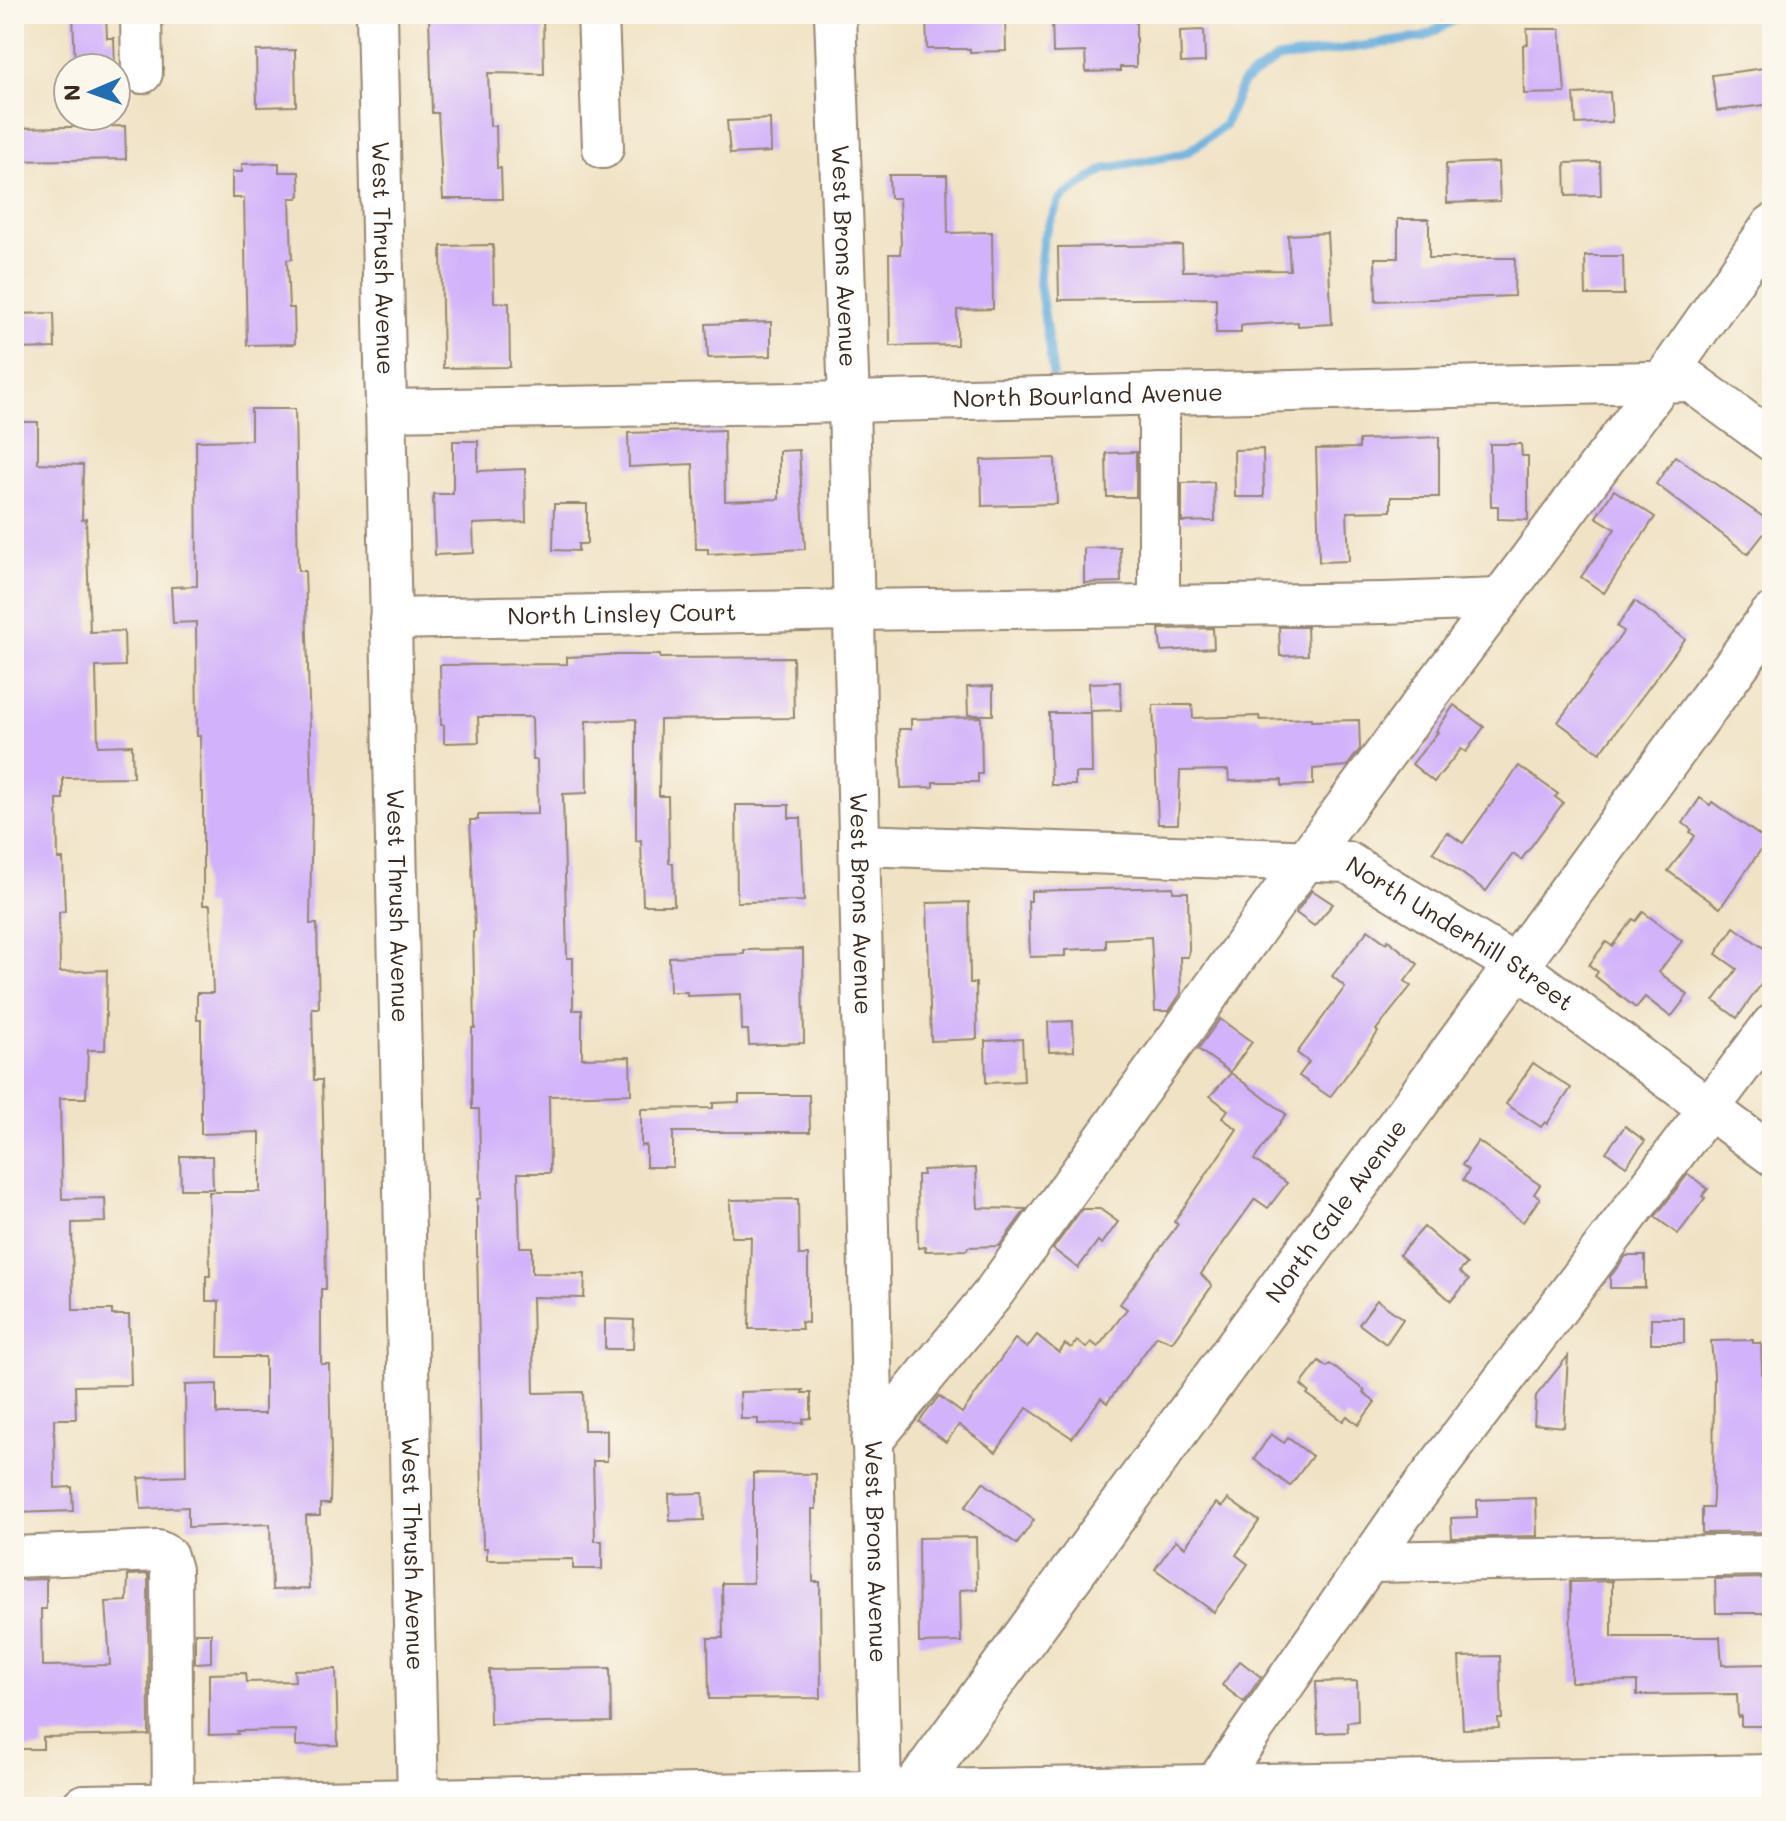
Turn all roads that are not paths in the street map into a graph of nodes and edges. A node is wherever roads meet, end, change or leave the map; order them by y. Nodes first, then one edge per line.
1 (141, 14) edge
2 (377, 14) edge
3 (598, 14) edge
4 (835, 14) edge
5 (142, 73) dead end
6 (603, 148) dead end
7 (1772, 225) edge
8 (1662, 382) junction
9 (1159, 394) junction
10 (849, 402) junction
11 (386, 410) junction
12 (1772, 441) edge
13 (1500, 599) junction
14 (1159, 606) junction
15 (854, 610) junction
16 (1772, 616) edge
17 (390, 619) junction
18 (859, 845) junction
19 (1305, 861) junction
20 (1515, 965) junction
21 (1772, 1025) edge
22 (1709, 1108) junction
23 (1772, 1155) edge
24 (872, 1441) junction
25 (1772, 1555) edge
26 (14, 1557) edge
27 (1370, 1562) junction
28 (1772, 1777) edge
29 (1214, 1786) junction
30 (898, 1798) edge
31 (418, 1799) junction
32 (173, 1805) junction
33 (84, 1807) edge

1 - 5 street
2 - 11 street, West Thrush Avenue
3 - 6 street
4 - 10 street, West Brons Avenue
7 - 8 street
8 - 9 street, North Bourland Avenue
8 - 12 street, North Bourland Avenue
8 - 13 street
9 - 10 street, North Bourland Avenue
9 - 14 street
10 - 11 street, North Bourland Avenue
10 - 15 street, West Brons Avenue
11 - 17 street, West Thrush Avenue
13 - 14 street, North Linsley Court
13 - 19 street
14 - 15 street, North Linsley Court
15 - 17 street, North Linsley Court
15 - 18 street, West Brons Avenue
16 - 20 main road, North Gale Avenue
17 - 31 street, West Thrush Avenue
18 - 19 street, North Underhill Street
18 - 24 street, West Brons Avenue
19 - 20 street, North Underhill Street
19 - 24 street
20 - 22 street, North Underhill Street
20 - 30 main road, North Gale Avenue
21 - 22 street
22 - 23 street, North Underhill Street
22 - 27 street
24 - 30 street, West Brons Avenue
25 - 27 street
26 - 32 street
27 - 29 street
28 - 29 main road
29 - 30 main road
30 - 31 main road
31 - 32 main road
32 - 33 main road

